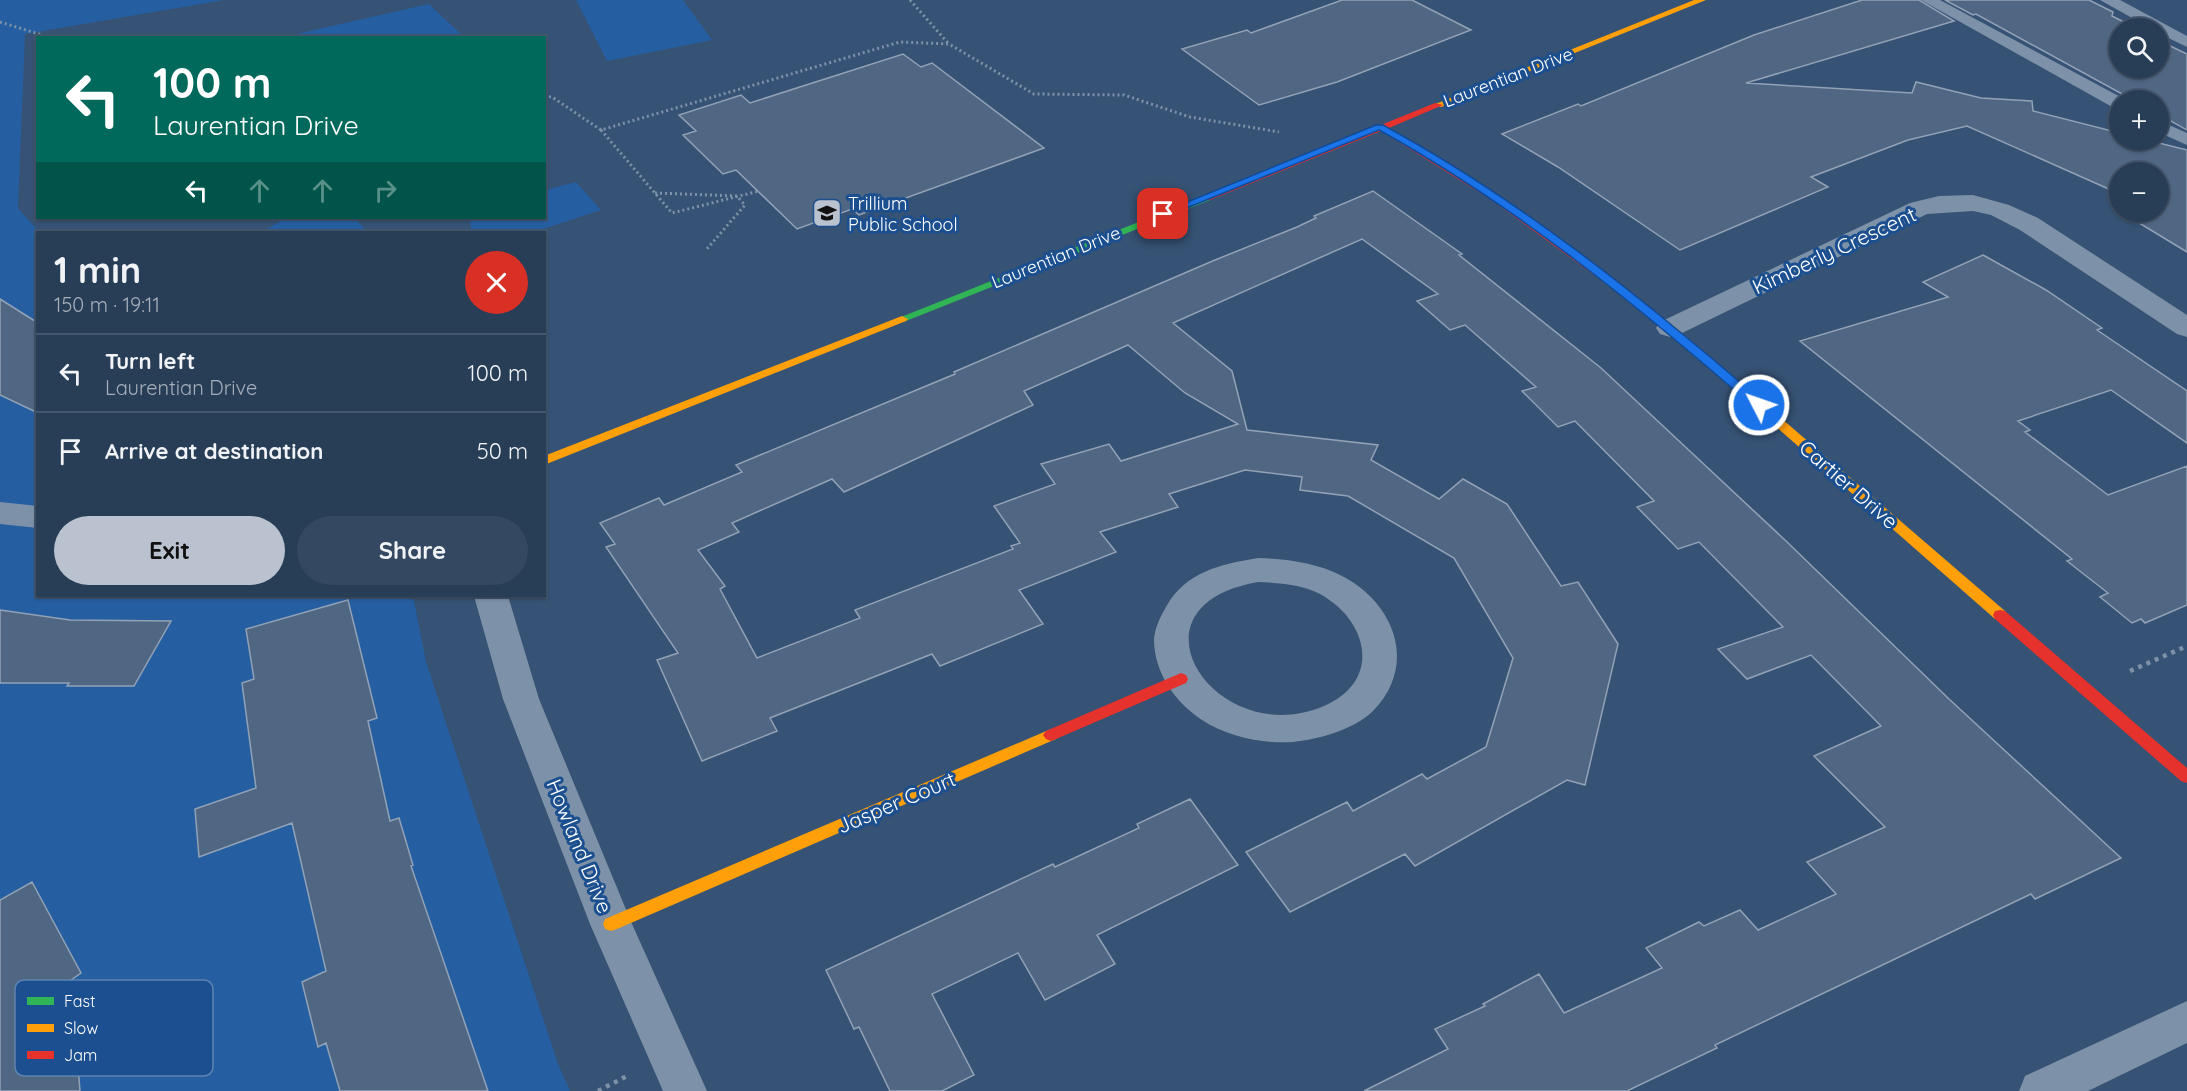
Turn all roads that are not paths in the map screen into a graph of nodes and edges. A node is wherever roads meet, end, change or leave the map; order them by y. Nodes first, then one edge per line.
1 (1702, 0) edge
2 (1929, 0) edge
3 (2108, 0) edge
4 (2187, 42) edge
5 (2109, 98) edge
6 (1380, 127) junction
7 (2169, 131) edge
8 (2187, 140) edge
9 (1670, 328) junction
10 (2187, 328) edge
11 (546, 460) edge
12 (0, 513) edge
13 (36, 518) edge
14 (491, 597) edge
15 (1181, 680) junction
16 (2187, 777) edge
17 (611, 924) junction
18 (2187, 1021) edge
19 (685, 1091) edge
20 (2041, 1091) edge

1 - 6 street, Laurentian Drive
2 - 5 lane
3 - 4 lane
6 - 9 street, Cartier Drive
6 - 11 street, Laurentian Drive
7 - 8 lane
9 - 10 street, Kimberly Crescent
9 - 16 street, Cartier Drive
12 - 13 street
14 - 17 street, Howland Drive
15 - 15 street
15 - 17 street, Jasper Court
17 - 19 street, Howland Drive
18 - 20 street

